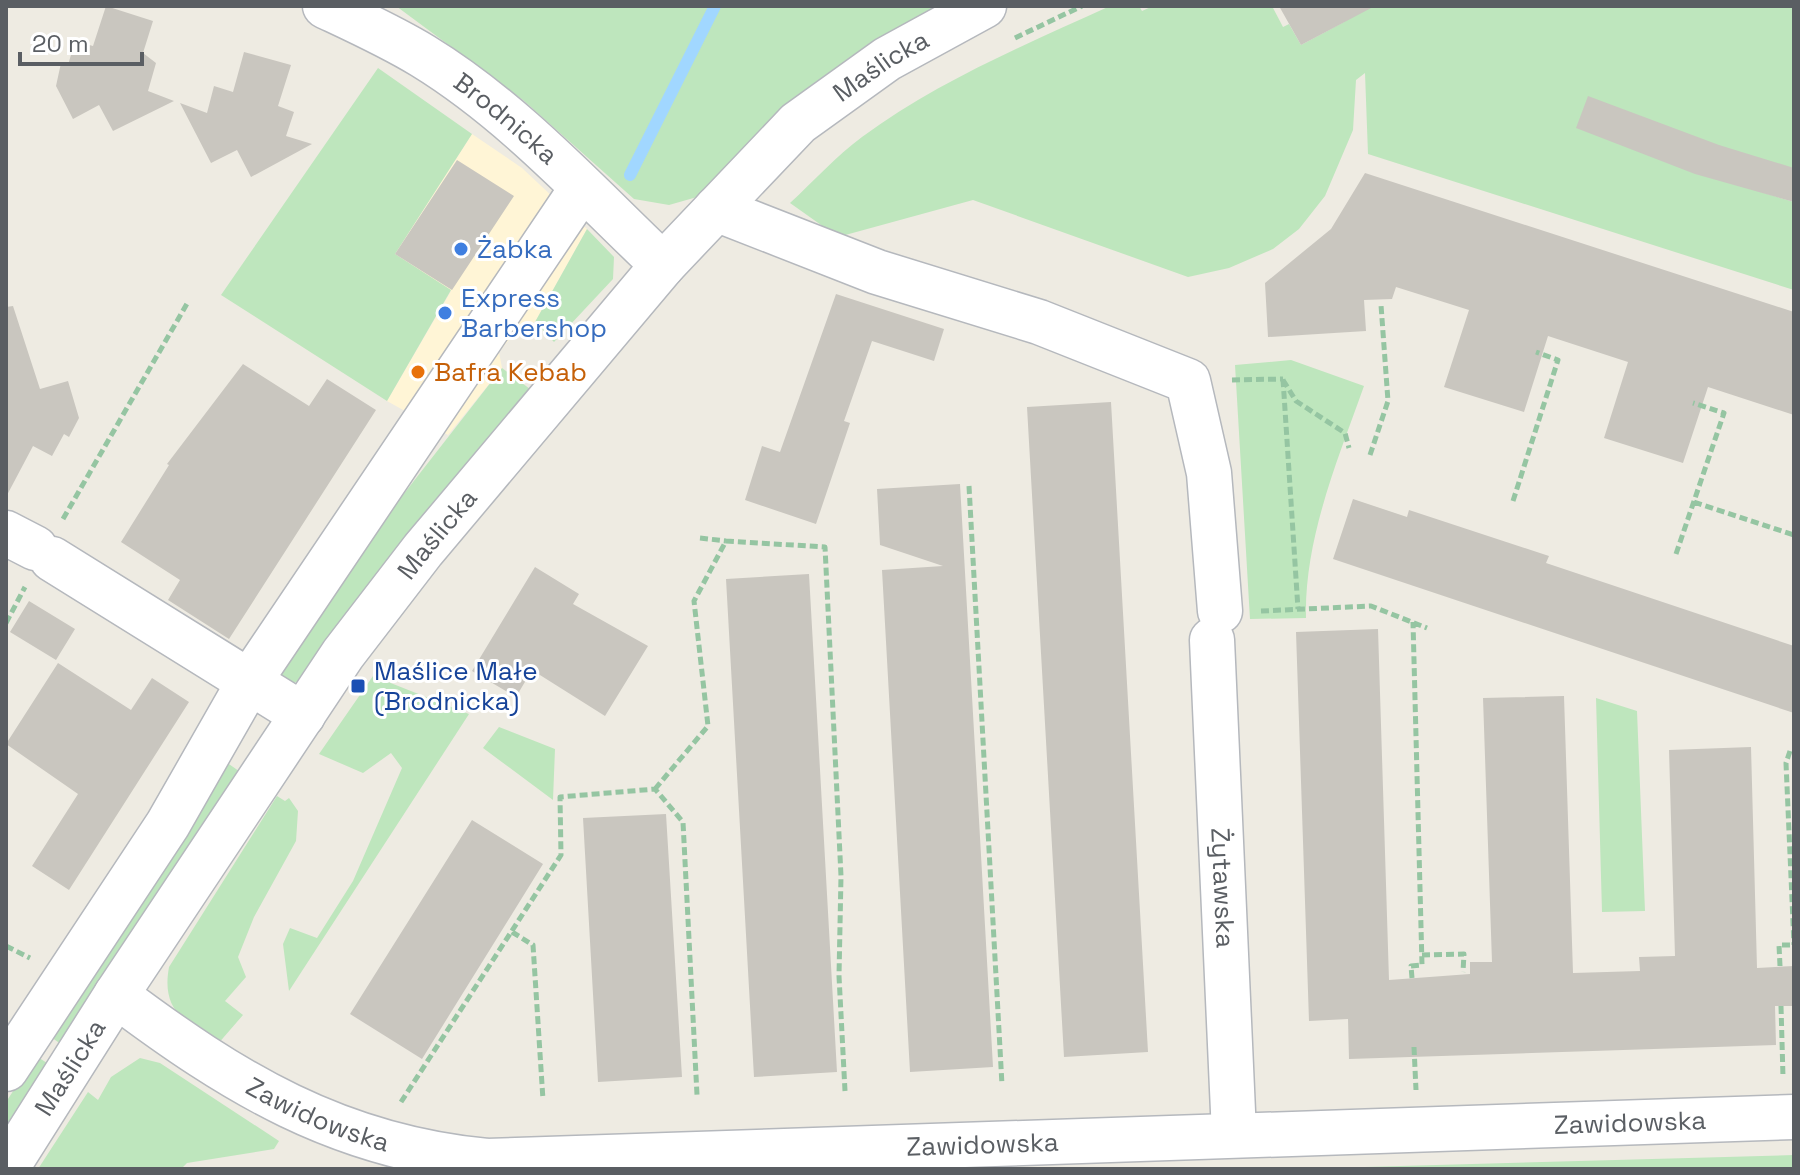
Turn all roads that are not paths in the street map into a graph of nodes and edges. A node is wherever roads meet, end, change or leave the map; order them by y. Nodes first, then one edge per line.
1 (325, 6) edge
2 (996, 24) edge
3 (582, 188) junction
4 (716, 209) junction
5 (663, 265) junction
6 (36, 550) edge
7 (249, 682) junction
8 (303, 715) junction
9 (116, 995) junction
10 (6, 1069) edge
11 (1788, 1098) edge
12 (1234, 1134) junction
13 (677, 1163) edge
14 (6, 1169) edge

1 - 3 street, Brodnicka
2 - 4 street, Maślicka
3 - 5 street, Brodnicka
3 - 7 street
4 - 5 street, Maślicka
4 - 12 street, Żytawska
5 - 8 street, Maślicka
6 - 7 street
7 - 8 street
7 - 10 street
8 - 9 street, Maślicka
9 - 13 street, Zawidowska
9 - 14 street, Maślicka
11 - 12 street, Zawidowska
12 - 13 street, Zawidowska

